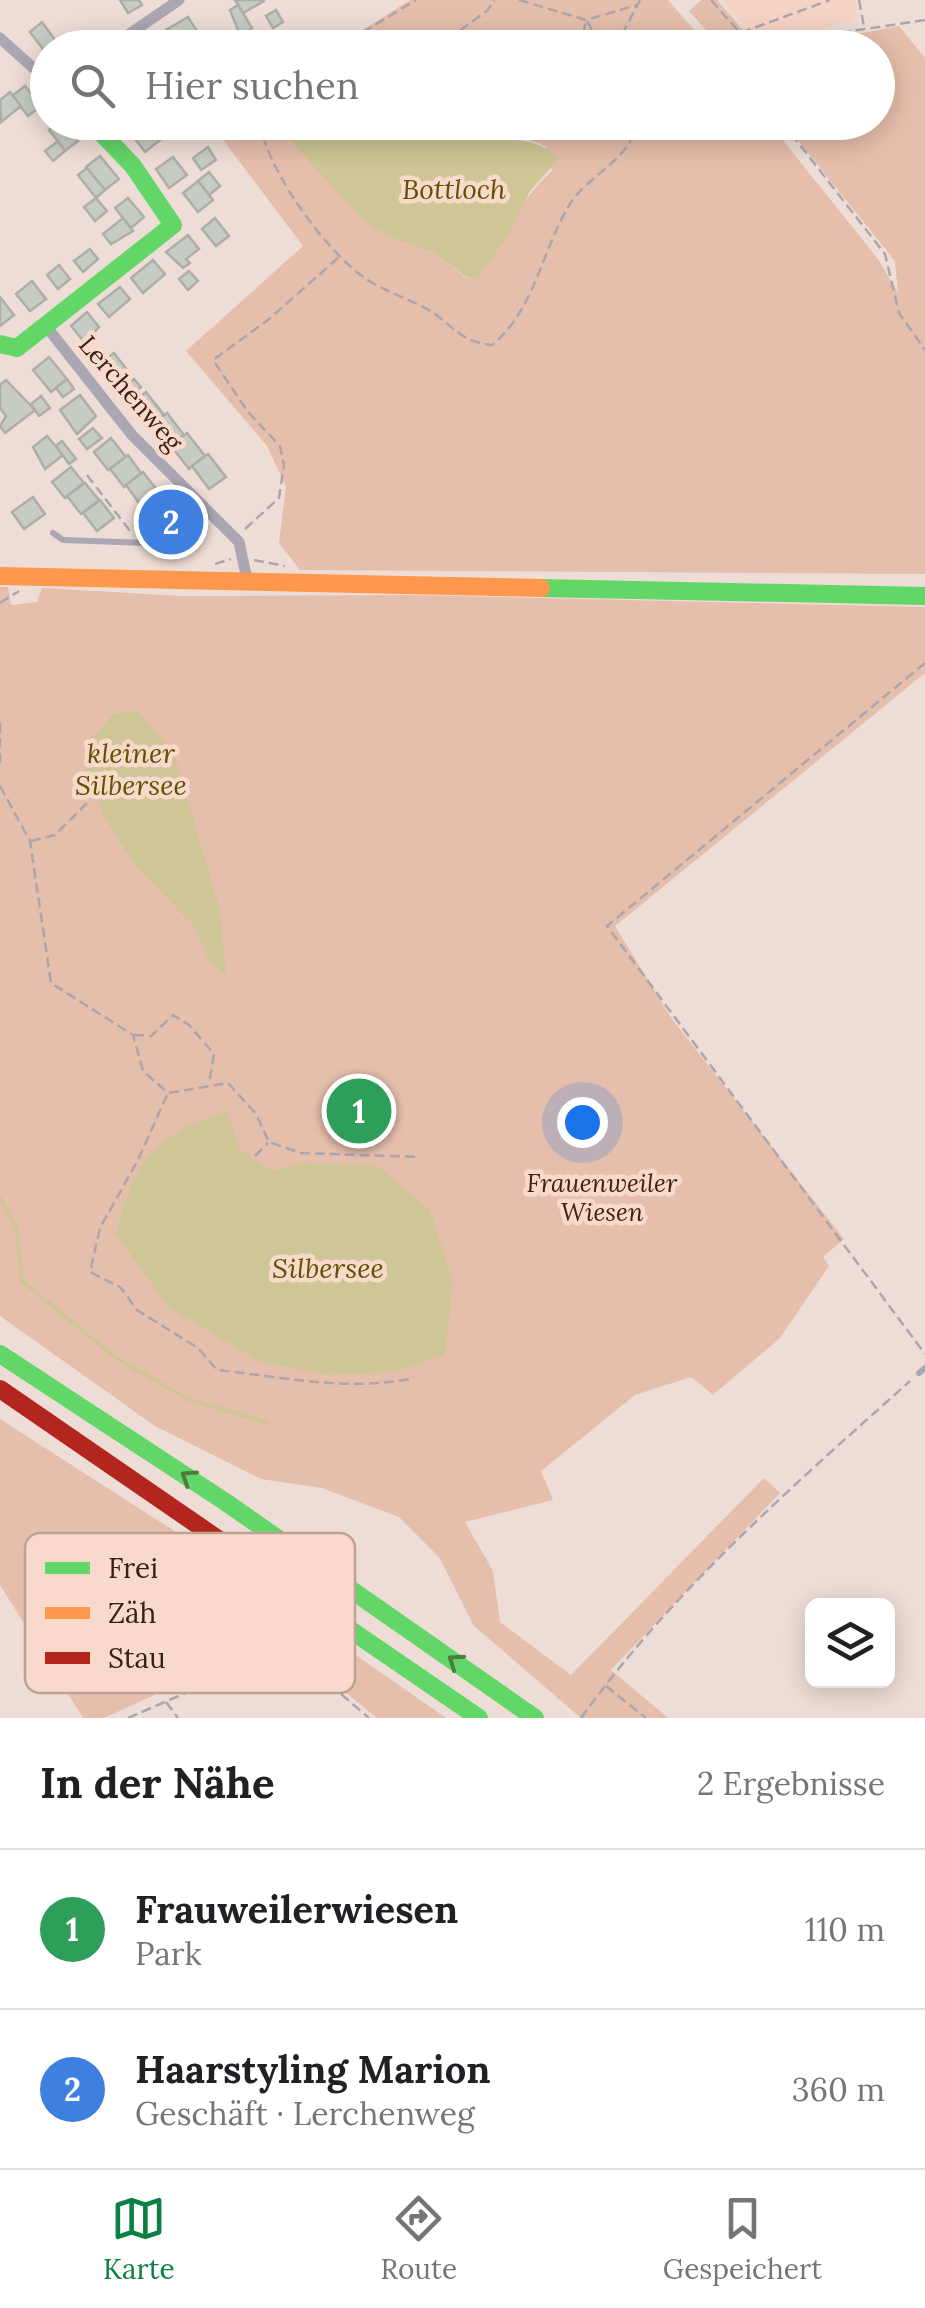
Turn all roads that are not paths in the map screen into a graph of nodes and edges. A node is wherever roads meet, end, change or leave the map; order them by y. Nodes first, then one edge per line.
1 (179, 0) edge
2 (135, 30) edge
3 (0, 38) edge
4 (30, 66) edge
5 (108, 140) edge
6 (46, 326) junction
7 (0, 344) edge
8 (207, 510) junction
9 (53, 533) dead end
10 (0, 576) edge
11 (248, 584) junction
12 (925, 596) edge
13 (0, 1354) edge
14 (0, 1389) edge
15 (210, 1533) edge
16 (270, 1533) edge
17 (355, 1592) edge
18 (355, 1633) edge
19 (479, 1718) edge
20 (535, 1718) edge

1 - 2 street
3 - 4 street
5 - 6 main road
6 - 7 main road
6 - 8 street, Lerchenweg
8 - 9 lane
8 - 11 street, Lerchenweg
10 - 11 main road
11 - 12 main road
16 -> 13 main road
14 - 15 main road
20 -> 17 main road
18 - 19 main road

